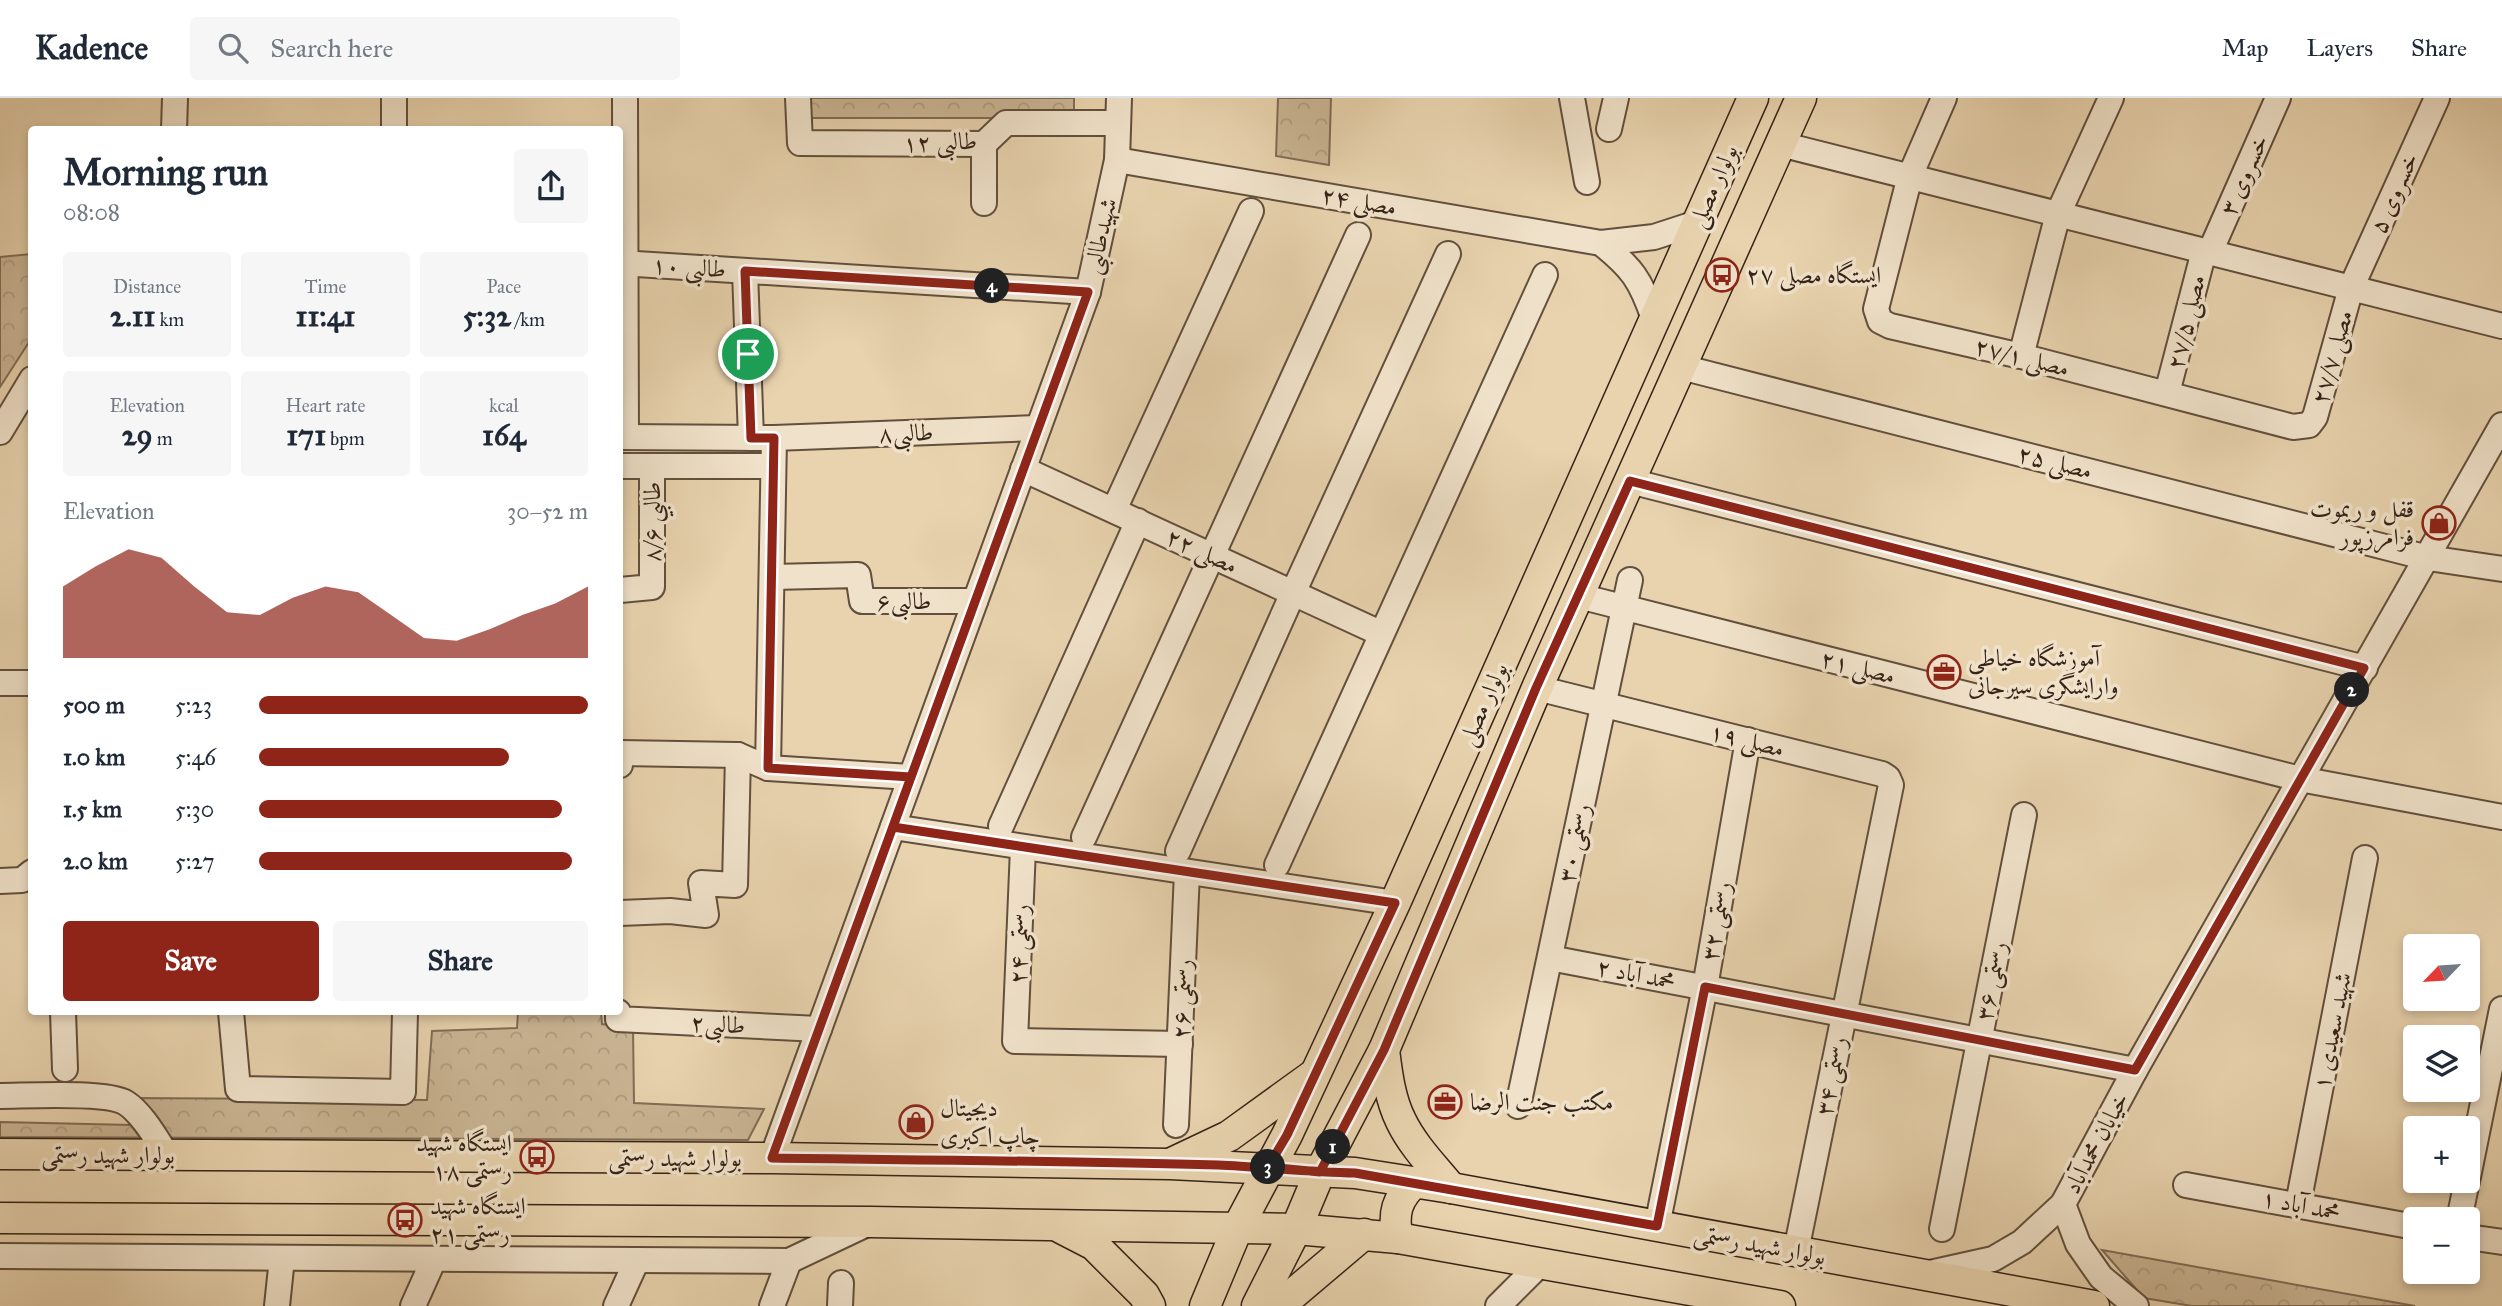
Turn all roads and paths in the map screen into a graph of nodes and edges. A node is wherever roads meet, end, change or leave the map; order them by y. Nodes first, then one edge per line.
1 (175, 98) edge
2 (394, 98) edge
3 (625, 98) edge
4 (798, 98) edge
5 (1119, 98) edge
6 (1572, 98) edge
7 (1616, 98) edge
8 (1753, 98) edge
9 (1801, 98) edge
10 (1944, 98) edge
11 (2111, 98) edge
12 (2278, 98) edge
13 (2437, 98) edge
14 (1118, 123) junction
15 (174, 126) edge
16 (394, 126) edge
17 (1609, 129) dead end
18 (984, 144) junction
19 (1780, 144) junction
20 (1117, 160) junction
21 (1910, 176) junction
22 (1587, 182) dead end
23 (984, 203) dead end
24 (1251, 211) dead end
25 (2058, 214) junction
26 (1697, 223) junction
27 (1357, 235) dead end
28 (1601, 243) junction
29 (2207, 252) junction
30 (1448, 254) dead end
31 (623, 263) edge
32 (745, 271) junction
33 (1545, 275) dead end
34 (2351, 288) junction
35 (1088, 292) junction
36 (1654, 319) junction
37 (2502, 326) edge
38 (2021, 356) junction
39 (1681, 367) junction
40 (28, 386) edge
41 (2167, 393) junction
42 (2309, 425) joint
43 (2502, 425) edge
44 (1038, 428) junction
45 (0, 432) edge
46 (623, 437) edge
47 (762, 438) junction
48 (623, 466) edge
49 (652, 466) junction
50 (773, 466) junction
51 (1023, 469) junction
52 (1630, 481) junction
53 (1114, 510) junction
54 (1138, 522) junction
55 (1211, 555) junction
56 (2428, 558) junction
57 (2502, 569) edge
58 (772, 577) junction
59 (1630, 580) dead end
60 (623, 590) edge
61 (1293, 593) junction
62 (1579, 596) junction
63 (975, 601) junction
64 (1624, 608) junction
65 (1380, 633) junction
66 (2364, 668) junction
67 (0, 683) edge
68 (28, 683) edge
69 (1536, 688) junction
70 (1604, 706) junction
71 (1748, 740) junction
72 (623, 753) edge
73 (738, 755) junction
74 (768, 768) junction
75 (911, 777) junction
76 (1888, 778) joint
77 (2300, 779) junction
78 (2024, 815) dead end
79 (2502, 817) edge
80 (1001, 826) dead end
81 (893, 827) junction
82 (1084, 837) dead end
83 (1023, 848) junction
84 (2365, 858) dead end
85 (1182, 862) junction
86 (1277, 865) dead end
87 (28, 876) edge
88 (0, 881) edge
89 (1395, 903) junction
90 (623, 913) edge
91 (1550, 958) junction
92 (1705, 987) junction
93 (2502, 1009) edge
94 (1843, 1013) junction
95 (63, 1015) edge
96 (230, 1015) edge
97 (405, 1015) edge
98 (618, 1015) edge
99 (819, 1028) junction
100 (1979, 1040) junction
101 (1180, 1044) junction
102 (1384, 1050) junction
103 (65, 1069) dead end
104 (2135, 1070) junction
105 (1317, 1072) junction
106 (0, 1096) edge
107 (1518, 1106) dead end
108 (2480, 1116) edge
109 (1177, 1125) dead end
110 (0, 1154) edge
111 (167, 1155) junction
112 (772, 1158) junction
113 (1170, 1164) junction
114 (1268, 1167) junction
115 (1320, 1172) junction
116 (1415, 1182) junction
117 (2186, 1185) dead end
118 (1451, 1188) junction
119 (2063, 1204) junction
120 (2298, 1204) junction
121 (0, 1218) edge
122 (871, 1222) junction
123 (1054, 1225) junction
124 (2403, 1225) edge
125 (1657, 1226) junction
126 (1238, 1227) junction
127 (1296, 1229) junction
128 (1941, 1229) dead end
129 (1364, 1234) junction
130 (1398, 1237) junction
131 (2480, 1239) edge
132 (2502, 1242) edge
133 (1796, 1251) junction
134 (0, 1256) edge
135 (282, 1258) junction
136 (434, 1259) junction
137 (637, 1260) junction
138 (789, 1261) junction
139 (1541, 1263) junction
140 (1924, 1275) junction
141 (1703, 1300) edge
142 (277, 1306) edge
143 (413, 1306) edge
144 (616, 1306) edge
145 (772, 1306) edge
146 (1150, 1306) edge
147 (1205, 1306) edge
148 (1257, 1306) edge
149 (1279, 1306) edge
150 (1498, 1306) edge
151 (1780, 1306) edge
152 (2094, 1306) edge
153 (2136, 1306) edge

1 - 15 street
2 - 16 street
3 - 31 street
4 - 18 street, طالبی ۱۲
5 - 14 street, شهیدطالبی
6 - 22 street
7 - 17 street
8 - 26 main road, بولوار مصلی
9 - 19 main road, بولوار مصلی
10 - 21 street
11 - 25 street
12 - 29 street, خسروی ۳
13 - 34 street, خسروی ۵
14 - 18 street, طالبی ۱۲
14 - 20 street, شهیدطالبی
18 - 23 street
19 - 21 street
19 - 39 main road, بولوار مصلی
20 - 28 street, مصلی ۲۴
20 - 35 street, شهیدطالبی
21 - 25 street
21 - 38 street, مصلی ۲۷/۱
24 - 53 street
25 - 29 street
25 - 38 street
26 - 28 street
26 - 36 main road, بولوار مصلی
27 - 55 street
28 - 36 street
29 - 34 street
29 - 41 street, مصلی ۲۷/۵
30 - 61 street
31 - 32 street, طالبی ۱۰
31 - 46 street
32 - 35 street, طالبی ۱۰
32 - 47 street
33 - 65 street
34 - 37 street
34 - 42 street, مصلی ۲۷/۷
35 - 44 street, شهیدطالبی
36 - 89 main road, بولوار مصلی
38 - 41 street, مصلی ۲۷/۱
39 - 52 main road, بولوار مصلی
39 - 56 street, مصلی ۲۵
40 - 45 street
41 - 42 street, مصلی ۲۷/۱
43 - 56 street, خیابان محمدآباد
44 - 47 street, طالبی۸
44 - 51 street, شهیدطالبی
46 - 47 street, طالبی۸
47 - 50 street
48 - 49 street
49 - 50 street
49 - 60 street, طالبي ۸/۶
50 - 58 street
51 - 53 street, مصلی ۲۲
51 - 63 street, شهیدطالبی
52 - 62 main road, بولوار مصلی
52 - 66 street
53 - 54 street, مصلی ۲۲
54 - 55 street, مصلی ۲۲
54 - 80 street
55 - 61 street, مصلی ۲۲
55 - 82 street
56 - 57 street, مصلی ۲۵
56 - 66 street, خیابان محمدآباد
58 - 63 street, طالبی۶
58 - 74 street
59 - 64 street, رستمی ۳۰
61 - 65 street, مصلی ۲۲
61 - 85 street
62 - 64 street, مصلی ۲۱
62 - 69 main road, بولوار مصلی
63 - 75 street, شهیدطالبی
64 - 70 street, رستمی ۳۰
64 - 77 street, مصلی ۲۱
65 - 86 street
66 - 77 street, خیابان محمدآباد
67 - 68 street
69 - 70 street, مصلی ۱۹
69 - 102 main road, بولوار مصلی
70 - 71 street, مصلی ۱۹
70 - 91 street, رستمی ۳۰
71 - 76 street, مصلی ۱۹
71 - 92 street, رستمی ۳۲
72 - 73 street
73 - 74 street
73 - 90 street
74 - 75 street
75 - 81 street, شهیدطالبی
76 - 94 street, رستمی ۳۴
77 - 79 street, مصلی ۲۱
77 - 104 street, خیابان محمدآباد
78 - 100 street, رستمی ۳۶
81 - 83 street
81 - 99 street, شهیدطالبی
83 - 85 street
83 - 101 street, رستمی ۲۴
84 - 120 street, شهید سعیدی ۱
85 - 89 street
85 - 101 street, رستمی ۲۶
87 - 88 street
89 - 105 main road, بولوار مصلی
91 - 92 street, محمد آباد ۲
91 - 107 street, رستمی ۳۰
92 - 94 street, محمد آباد ۲
92 - 125 street, رستمی ۳۲
93 - 108 street
94 - 100 street, محمد آباد ۲
94 - 133 street, رستمی ۳۴
95 - 103 street
96 - 97 street
98 - 99 street, طالبی۲
99 - 112 street, شهیدطالبی
100 - 104 street, محمد آباد ۲
100 - 128 street, رستمی ۳۶
101 - 109 street, رستمی ۲۶
102 - 115 main road, بولوار مصلی
102 - 118 main road
104 - 119 street, خیابان محمدآباد
105 - 113 main road
105 - 114 main road, بولوار مصلی
106 - 111 street
110 - 111 main road, بولوار شهید رستمی
111 - 112 main road, بولوار شهید رستمی
112 - 113 main road, بولوار شهید رستمی
113 - 114 main road, بولوار شهید رستمی
114 - 115 main road, بولوار شهید رستمی
114 - 126 main road, بولوار مصلی
115 - 116 main road, بولوار شهید رستمی
115 - 127 main road, بولوار مصلی
116 - 118 main road, بولوار شهید رستمی
116 - 130 main road
117 - 120 street, محمد آباد ۱
118 - 125 main road, بولوار شهید رستمی
119 - 140 street, خیابان محمدآباد
119 - 153 street
120 - 124 street, محمد آباد ۱
121 - 122 main road
122 - 123 main road
122 - 138 street
123 - 126 main road
123 - 146 main road
125 - 133 main road, بولوار شهید رستمی
126 - 127 main road
126 - 147 main road, بولوار مصلی
127 - 129 main road
127 - 148 main road, بولوار مصلی
129 - 130 main road
129 - 149 main road
130 - 139 main road
131 - 132 street
133 - 140 main road, بولوار شهید رستمی
134 - 135 street
135 - 136 street
135 - 142 street
136 - 137 street
136 - 143 street
137 - 138 street
137 - 144 street
138 - 145 street
139 - 141 main road
139 - 150 street
140 - 152 main road, بولوار شهید رستمی
141 - 151 main road

